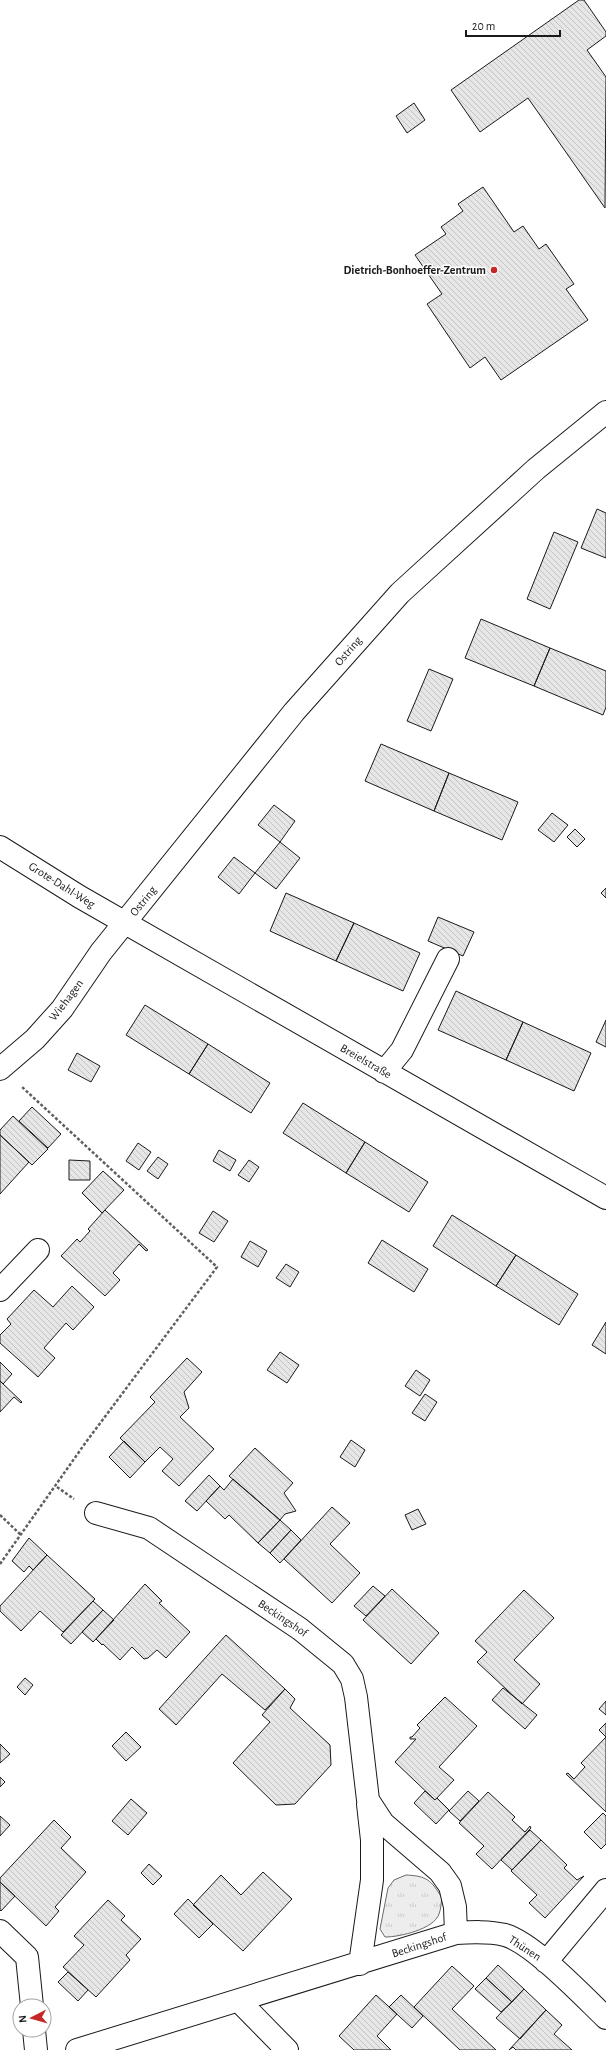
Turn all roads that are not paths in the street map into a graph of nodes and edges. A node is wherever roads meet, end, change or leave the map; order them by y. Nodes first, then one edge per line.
1 (606, 412) edge
2 (0, 847) edge
3 (125, 923) junction
4 (448, 959) dead end
5 (1, 1069) edge
6 (384, 1072) junction
7 (606, 1198) edge
8 (38, 1250) dead end
9 (0, 1290) edge
10 (96, 1513) dead end
11 (368, 1800) junction
12 (606, 1890) edge
13 (0, 1931) edge
14 (456, 1933) junction
15 (546, 1962) junction
16 (360, 1964) junction
17 (31, 1998) edge
18 (238, 2001) junction
19 (606, 2018) edge
20 (35, 2038) edge
21 (36, 2050) edge
22 (78, 2050) edge
23 (286, 2050) edge

1 - 3 street, Ostring
2 - 3 street, Grote-Dahl-Weg
3 - 5 street, Wiehagen
3 - 6 street, Breielstraße
4 - 6 street
6 - 7 street, Breielstraße
8 - 9 street
10 - 11 street, Beckingshof
11 - 14 street, Beckingshof
11 - 16 street, Beckingshof
12 - 15 street, Thünen
13 - 17 street
14 - 15 street, Thünen
14 - 16 street, Beckingshof
15 - 19 street, Thünen
16 - 18 street, Beckingshof
18 - 22 street, Beckingshof
18 - 23 street
20 - 21 street

